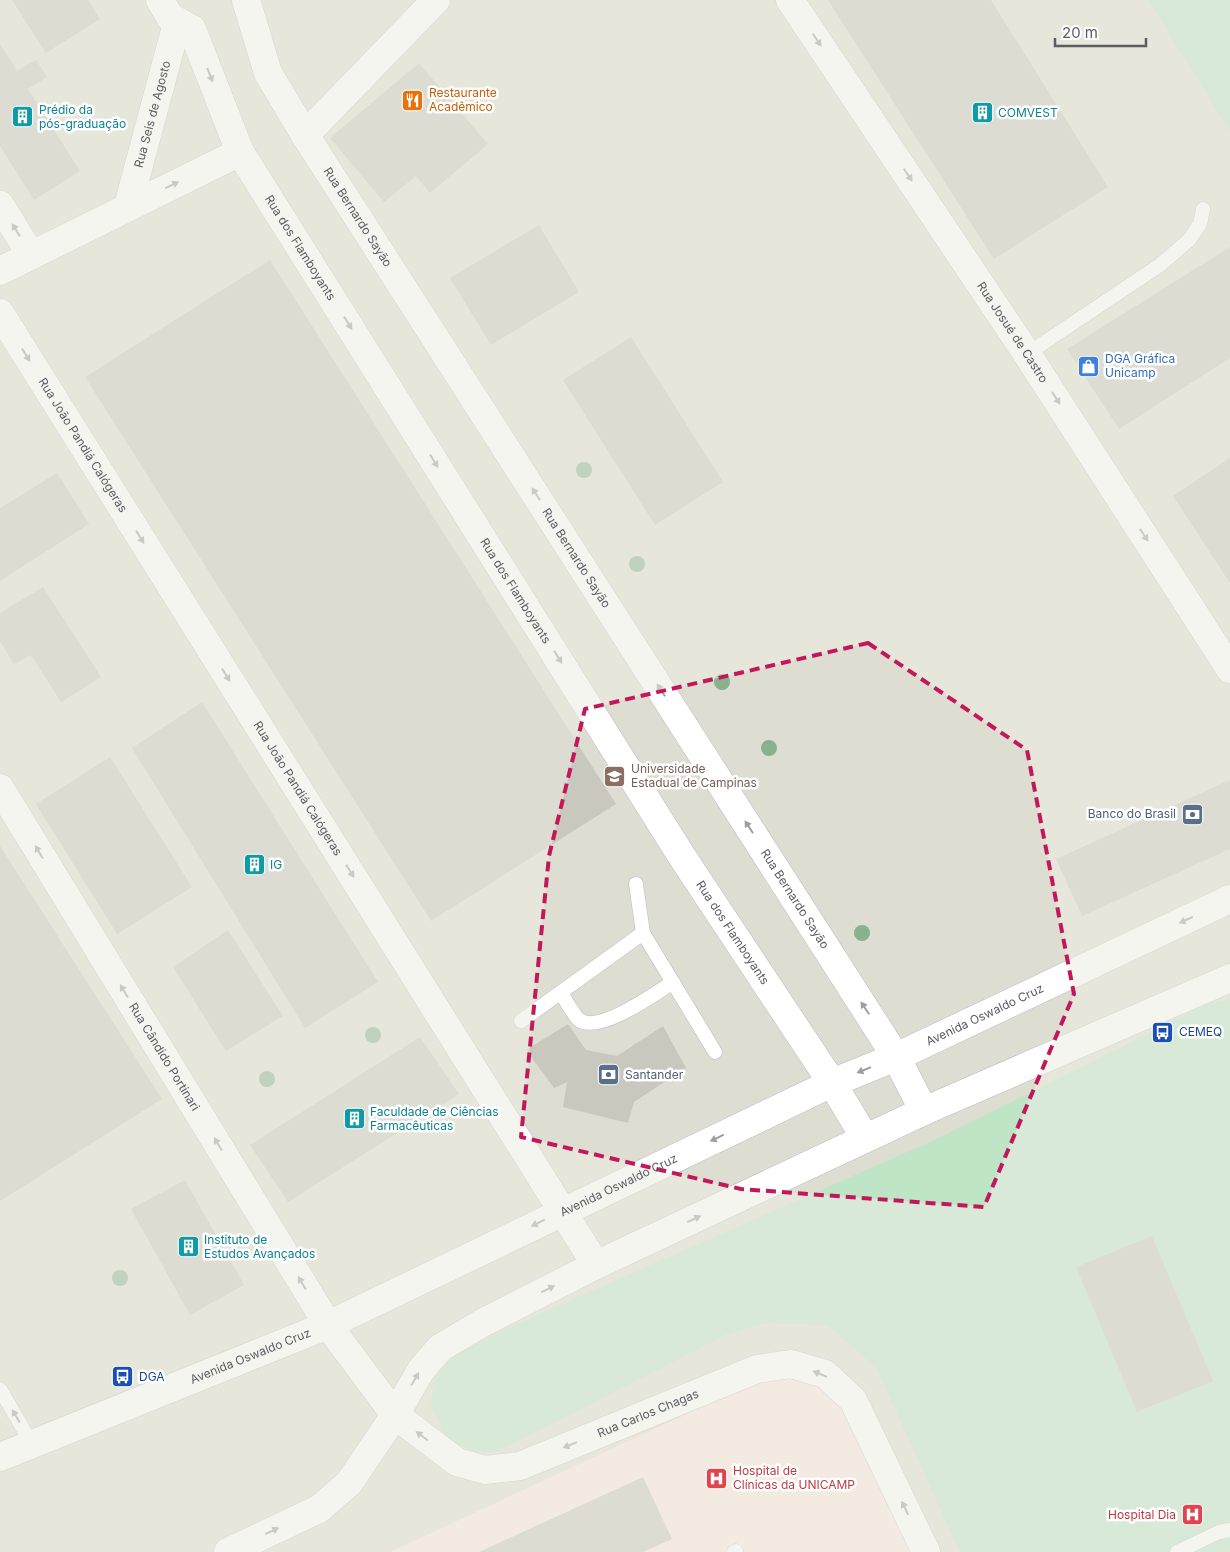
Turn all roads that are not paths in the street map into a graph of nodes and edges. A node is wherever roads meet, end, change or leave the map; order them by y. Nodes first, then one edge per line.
1 (160, 0) edge
2 (246, 0) edge
3 (436, 0) edge
4 (790, 0) edge
5 (185, 26) junction
6 (305, 135) junction
7 (240, 152) junction
8 (0, 205) edge
9 (128, 206) junction
10 (1203, 209) dead end
11 (31, 255) junction
12 (0, 271) edge
13 (0, 313) edge
14 (1027, 354) junction
15 (1230, 668) edge
16 (0, 788) edge
17 (636, 884) dead end
18 (1230, 899) edge
19 (643, 933) junction
20 (1230, 978) edge
21 (674, 982) junction
22 (561, 992) junction
23 (521, 1021) dead end
24 (715, 1052) dead end
25 (896, 1057) junction
26 (832, 1083) junction
27 (924, 1111) junction
28 (865, 1138) junction
29 (563, 1211) junction
30 (596, 1265) junction
31 (328, 1325) junction
32 (0, 1389) edge
33 (395, 1415) junction
34 (32, 1444) junction
35 (0, 1457) edge
36 (1230, 1530) edge
37 (228, 1552) edge
38 (926, 1552) edge
39 (1177, 1552) edge

1 - 5 street
2 - 6 street, Rua Bernardo Sayão
3 - 6 street
4 -> 14 street, Rua Josué de Castro
5 -> 7 street, Rua dos Flamboyants
5 - 9 street, Rua Seis de Agosto
25 -> 6 street, Rua Bernardo Sayão
9 -> 7 street
7 -> 26 street, Rua dos Flamboyants
11 -> 8 street
9 - 11 street
10 - 14 lane
11 - 12 street
13 -> 29 street, Rua João Pandiá Calógeras
14 -> 15 street, Rua Josué de Castro
31 -> 16 street, Rua Cândido Portinari
17 - 19 lane
18 -> 25 street, Avenida Oswaldo Cruz
19 - 21 lane
19 - 22 lane
20 - 27 street
21 - 22 lane
21 - 24 lane
22 - 23 lane
25 -> 26 street, Avenida Oswaldo Cruz
25 - 27 street, Rua Bernardo Sayão
26 - 28 street, Rua dos Flamboyants
26 -> 29 street, Avenida Oswaldo Cruz
27 - 28 street
30 -> 28 street
29 - 30 street, Rua João Pandiá Calógeras
29 -> 31 street, Avenida Oswaldo Cruz
33 -> 30 street
31 - 33 street, Rua Carlos Chagas
31 - 34 street, Avenida Oswaldo Cruz
34 -> 32 lane
37 -> 33 street
38 -> 33 street, Rua Carlos Chagas
34 - 35 street, Avenida Oswaldo Cruz
36 - 39 lane

